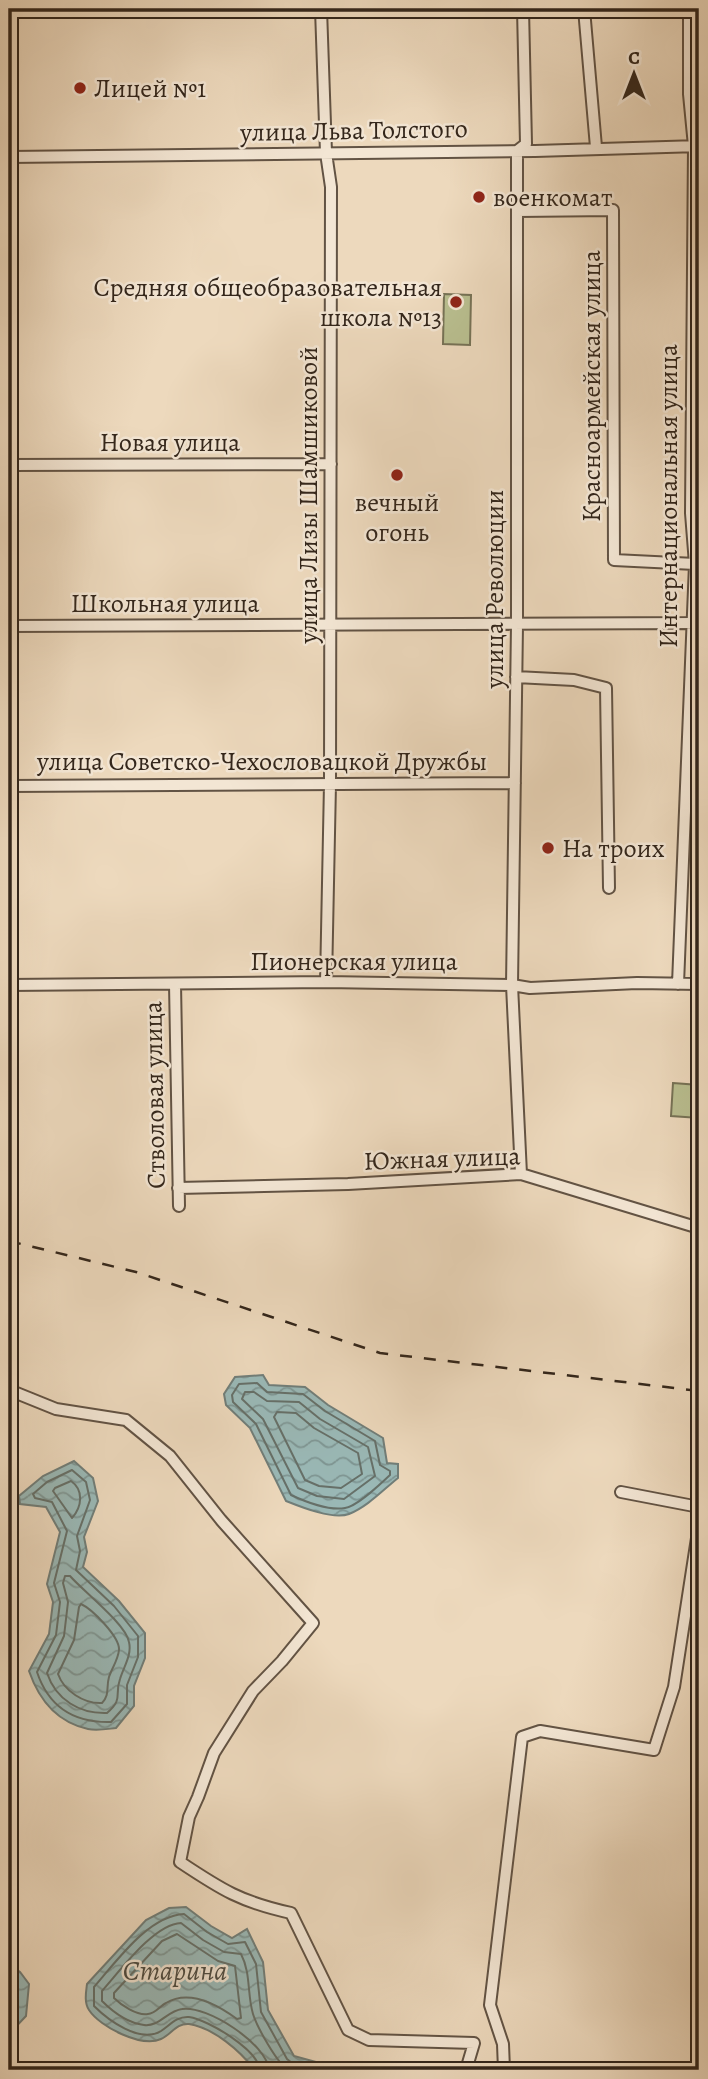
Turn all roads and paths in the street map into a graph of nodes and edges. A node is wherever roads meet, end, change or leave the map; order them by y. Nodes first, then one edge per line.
1 (321, 9) edge
2 (523, 9) edge
3 (584, 9) edge
4 (689, 9) edge
5 (694, 94) edge
6 (696, 146) edge
7 (596, 147) junction
8 (517, 151) junction
9 (326, 153) junction
10 (9, 157) edge
11 (517, 211) junction
12 (696, 228) edge
13 (695, 303) edge
14 (331, 464) junction
15 (9, 465) edge
16 (695, 564) junction
17 (696, 623) edge
18 (331, 625) junction
19 (517, 625) junction
20 (9, 626) edge
21 (516, 677) junction
22 (515, 783) junction
23 (330, 784) junction
24 (9, 786) edge
25 (609, 888) dead end
26 (326, 982) junction
27 (175, 984) junction
28 (678, 984) junction
29 (699, 984) edge
30 (9, 985) edge
31 (512, 985) junction
32 (521, 1174) junction
33 (178, 1188) junction
34 (179, 1206) dead end
35 (699, 1228) edge
36 (9, 1390) edge
37 (621, 1492) dead end
38 (699, 1507) edge
39 (699, 1525) edge
40 (466, 2070) edge
41 (505, 2070) edge

1 - 9 street, улица Лизы Шамшиковой
2 - 8 street, улица Революции
3 - 7 street
4 - 5 street, Интернациональная улица
5 - 6 street, Интернациональная улица
6 - 7 street, улица Льва Толстого
6 - 12 street, Интернациональная улица
7 - 8 street, улица Льва Толстого
8 - 9 street, улица Льва Толстого
8 - 11 street, улица Революции
9 - 10 street, улица Льва Толстого
9 - 14 street, улица Лизы Шамшиковой
11 - 16 street, Красноармейская улица
11 - 19 street, улица Революции
12 - 13 street, Интернациональная улица
13 - 16 street, Интернациональная улица
14 - 15 street, Новая улица
14 - 18 street, улица Лизы Шамшиковой
16 - 17 street, Интернациональная улица
17 - 19 street, Школьная улица
17 - 28 street, Интернациональная улица
18 - 19 street, Школьная улица
18 - 20 street, Школьная улица
18 - 23 street, улица Лизы Шамшиковой
19 - 21 street, улица Революции
21 - 22 street, улица Революции
21 - 25 street
22 - 23 street, улица Советско-Чехословацкой Дружбы
22 - 31 street, улица Революции
23 - 24 street, улица Советско-Чехословацкой Дружбы
23 - 26 street, улица Лизы Шамшиковой
26 - 27 street, Пионерская улица
26 - 31 street, Пионерская улица
27 - 30 street, Пионерская улица
27 - 33 street, Стволовая улица
28 - 29 street, Пионерская улица
28 - 31 street, Пионерская улица
31 - 32 street, улица Революции
32 - 33 street, Южная улица
32 - 35 street, Южная улица
33 - 34 street, Стволовая улица
36 - 40 street
37 - 38 street
39 - 41 street

